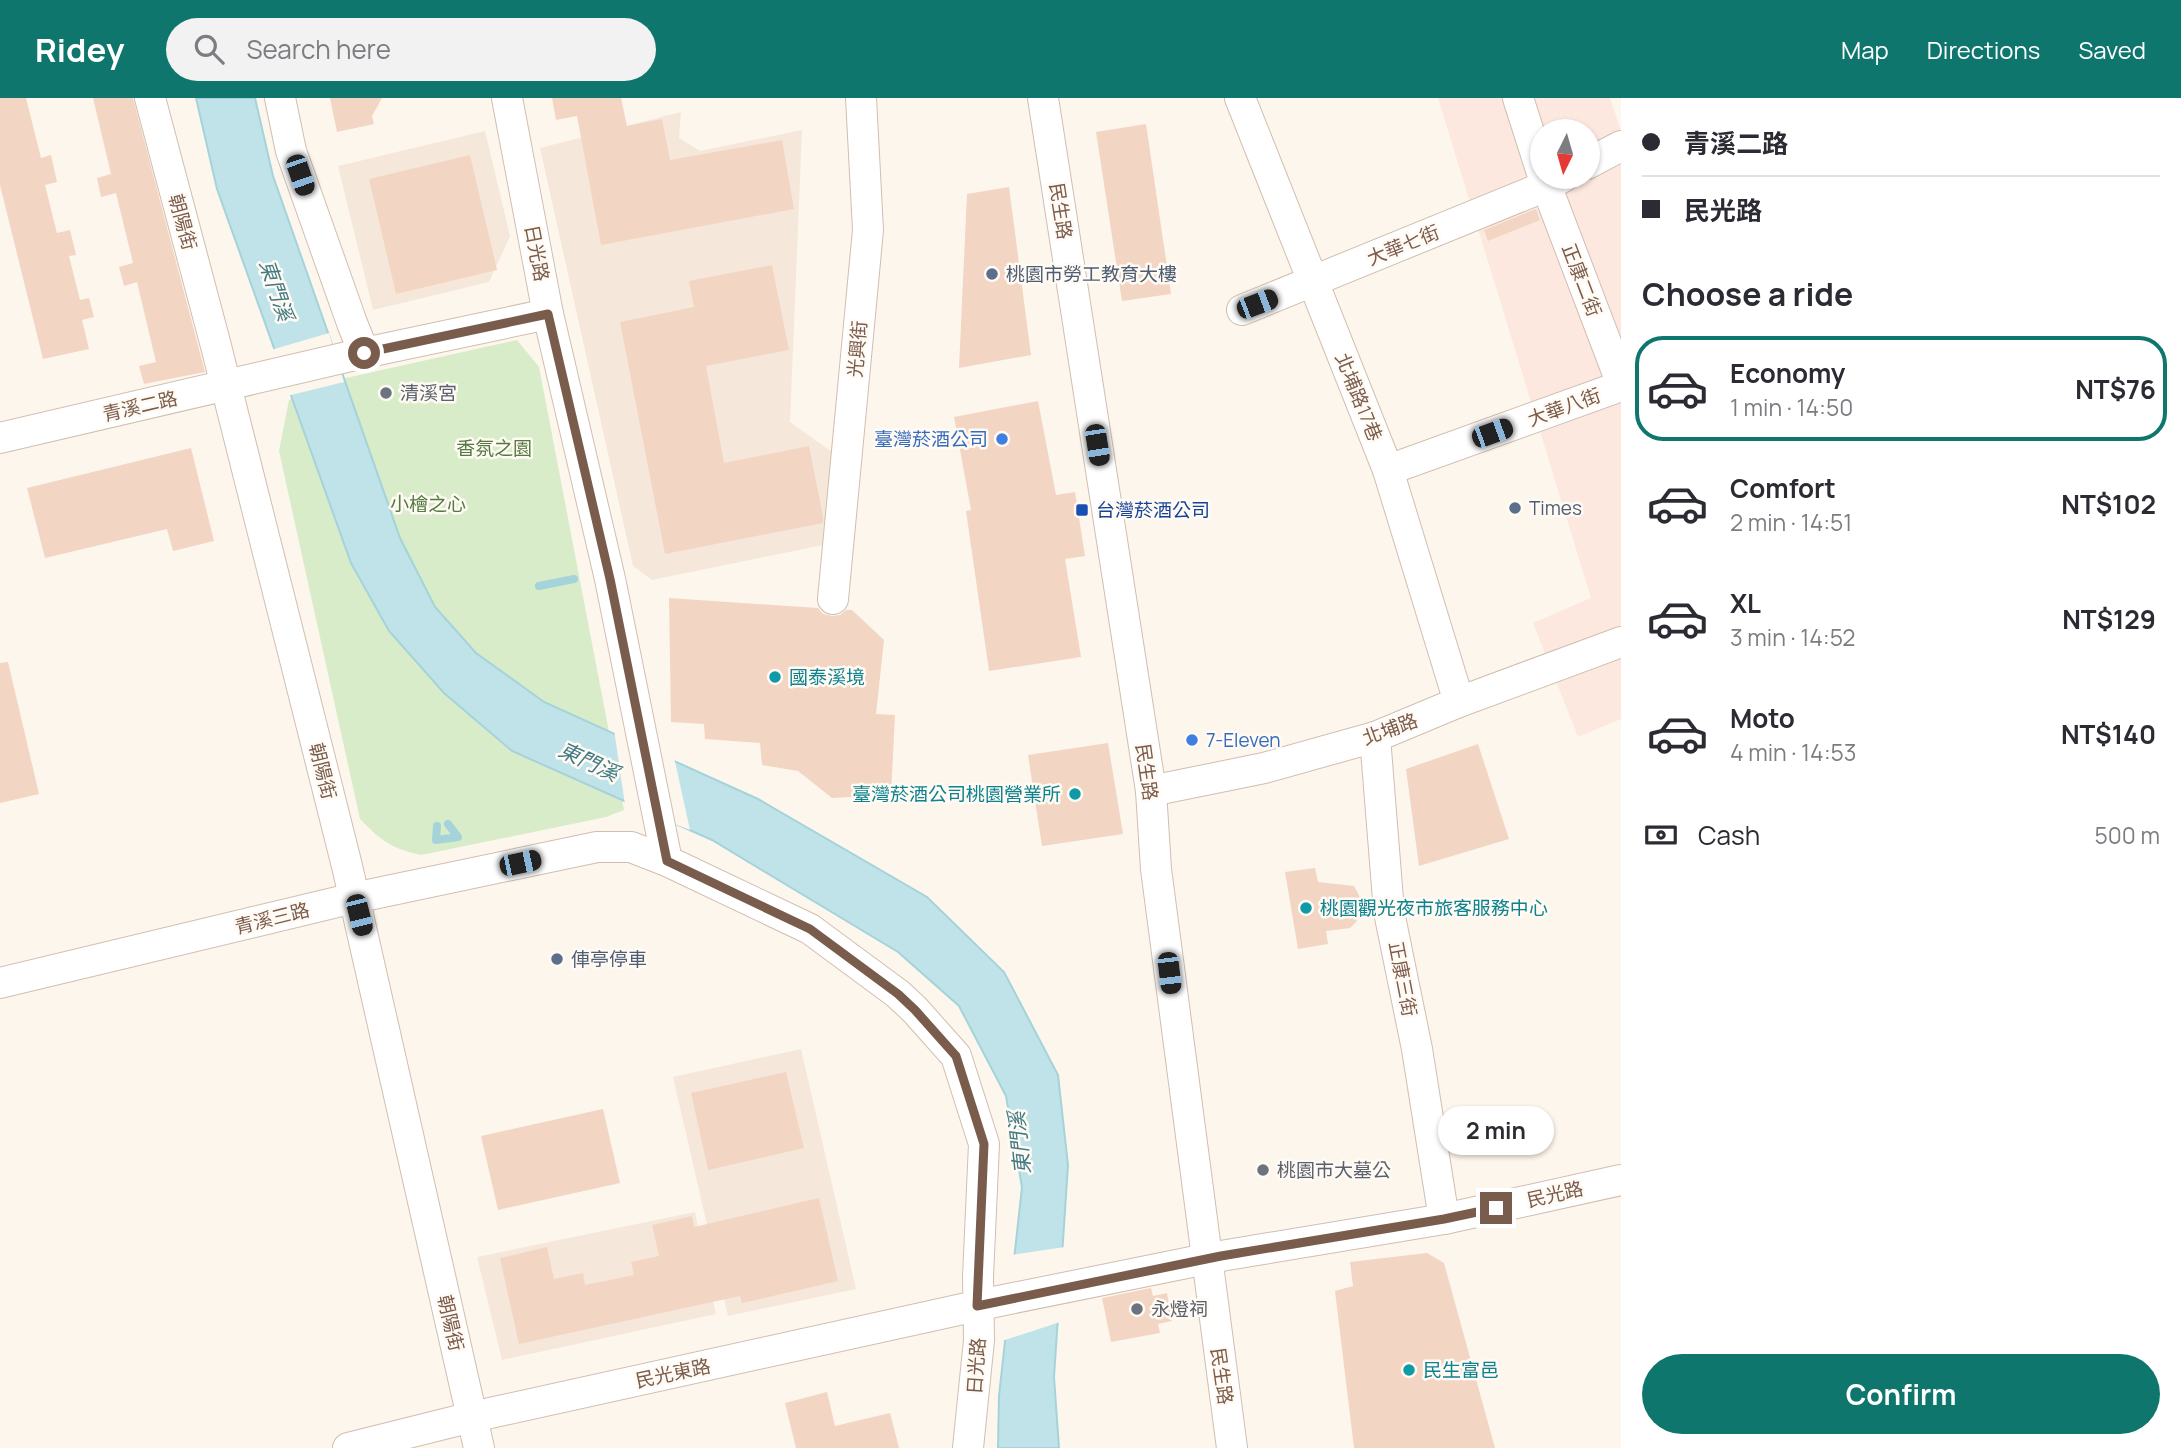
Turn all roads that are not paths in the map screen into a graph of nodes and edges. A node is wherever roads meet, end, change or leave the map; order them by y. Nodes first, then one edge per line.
1 (150, 98) edge
2 (280, 98) edge
3 (507, 98) edge
4 (862, 98) edge
5 (1043, 98) edge
6 (1240, 98) edge
7 (1518, 98) edge
8 (1530, 130) edge
9 (1621, 146) edge
10 (1600, 157) edge
11 (1530, 186) edge
12 (1552, 189) edge
13 (1314, 282) junction
14 (1242, 310) dead end
15 (548, 314) junction
16 (351, 356) junction
17 (1621, 384) edge
18 (226, 386) junction
19 (0, 438) edge
20 (1388, 470) junction
21 (834, 599) dead end
22 (1621, 642) edge
23 (1459, 702) junction
24 (1375, 737) junction
25 (1151, 791) junction
26 (667, 861) junction
27 (354, 898) junction
28 (0, 983) edge
29 (1621, 1180) edge
30 (1444, 1219) junction
31 (1206, 1260) junction
32 (988, 1304) junction
33 (472, 1417) junction
34 (348, 1448) edge
35 (479, 1448) edge
36 (968, 1448) edge
37 (1231, 1448) edge

1 - 18 street, 朝陽街
2 - 16 street
3 - 15 street, 日光路
4 - 21 street, 光興街
5 - 25 street, 民生路
6 - 13 street, 北埔路17巷
7 - 8 street, 正康二街
9 - 10 street
11 - 13 street, 大華七街
12 - 17 street, 正康二街
13 - 14 street, 大華七街
13 - 20 street, 北埔路17巷
15 - 16 street
15 - 26 street, 日光路
16 - 18 street, 青溪二路
17 - 20 street, 大華八街
18 - 19 street, 青溪二路
18 - 27 street, 朝陽街
20 - 23 street, 北埔路17巷
22 - 23 street, 北埔路
23 - 24 street, 北埔路
24 - 25 street, 北埔路
24 - 30 street, 正康三街
25 - 31 street, 民生路
26 - 27 street, 青溪三路
26 - 32 street, 日光路
27 - 28 street, 青溪三路
27 - 33 street, 朝陽街
29 - 30 street, 民光路
30 - 31 street, 民光路
31 - 32 street, 民光東路
31 - 37 street, 民生路
32 - 33 street, 民光東路
32 - 36 street, 日光路
33 - 34 street, 民光東路
33 - 35 street, 朝陽街

